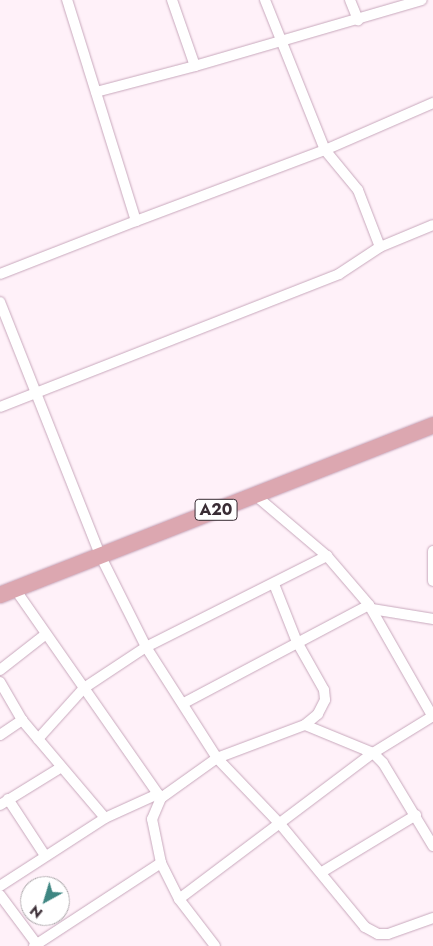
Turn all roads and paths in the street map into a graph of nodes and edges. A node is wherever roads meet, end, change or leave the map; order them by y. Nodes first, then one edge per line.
1 (67, 0) edge
2 (172, 0) edge
3 (265, 0) edge
4 (350, 0) edge
5 (422, 0) edge
6 (358, 20) junction
7 (280, 40) junction
8 (195, 66) junction
9 (96, 92) junction
10 (433, 103) edge
11 (325, 150) junction
12 (136, 221) junction
13 (433, 225) edge
14 (380, 247) junction
15 (0, 274) edge
16 (0, 302) edge
17 (37, 392) junction
18 (0, 407) edge
19 (433, 425) edge
20 (255, 495) junction
21 (433, 552) edge
22 (100, 555) junction
23 (327, 556) junction
24 (433, 581) edge
25 (274, 584) junction
26 (7, 592) edge
27 (371, 607) junction
28 (433, 619) edge
29 (46, 634) junction
30 (297, 642) junction
31 (146, 647) junction
32 (0, 670) edge
33 (0, 682) edge
34 (84, 688) junction
35 (184, 704) junction
36 (433, 716) edge
37 (22, 720) junction
38 (305, 725) junction
39 (0, 735) edge
40 (38, 739) junction
41 (374, 754) junction
42 (217, 758) junction
43 (60, 768) junction
44 (160, 796) junction
45 (4, 802) edge
46 (416, 815) junction
47 (104, 818) junction
48 (280, 824) junction
49 (433, 846) edge
50 (44, 854) junction
51 (161, 863) junction
52 (322, 872) junction
53 (0, 886) edge
54 (0, 895) edge
55 (179, 899) junction
56 (433, 911) edge
57 (433, 918) edge
58 (36, 946) edge
59 (215, 946) edge

1 - 9 street
2 - 8 street
3 - 7 street
4 - 6 street
5 - 6 street
6 - 7 street
7 - 8 street
7 - 11 street
8 - 9 street
9 - 12 street
10 - 11 street
11 - 12 street
11 - 14 street
12 - 15 street
13 - 14 street
14 - 17 street
16 - 17 street
17 - 18 street
17 - 22 street
19 - 20 main road, A20
20 - 22 main road, A20
20 - 23 street
21 - 24 street
22 - 26 main road, A20
22 - 31 street
23 - 25 street
23 - 27 street
25 - 30 street
25 - 31 street
26 - 29 street
27 - 28 street
27 - 30 street
27 - 36 street
29 - 32 street
29 - 34 street
30 - 35 street
30 - 38 street
31 - 34 street
31 - 35 street
33 - 37 street
34 - 40 street
34 - 44 street
35 - 42 street
36 - 41 street
37 - 39 street
37 - 40 street
38 - 41 street
38 - 42 street
40 - 43 street
41 - 46 street
41 - 48 street
42 - 44 street
42 - 48 street
43 - 45 street
43 - 47 street
44 - 47 street
44 - 51 street
45 - 50 street
46 - 49 street
46 - 52 street
47 - 50 street
48 - 52 street
48 - 55 street
50 - 53 street
51 - 55 street
51 - 58 street
52 - 57 street
54 - 58 street
55 - 59 street
56 - 57 street

